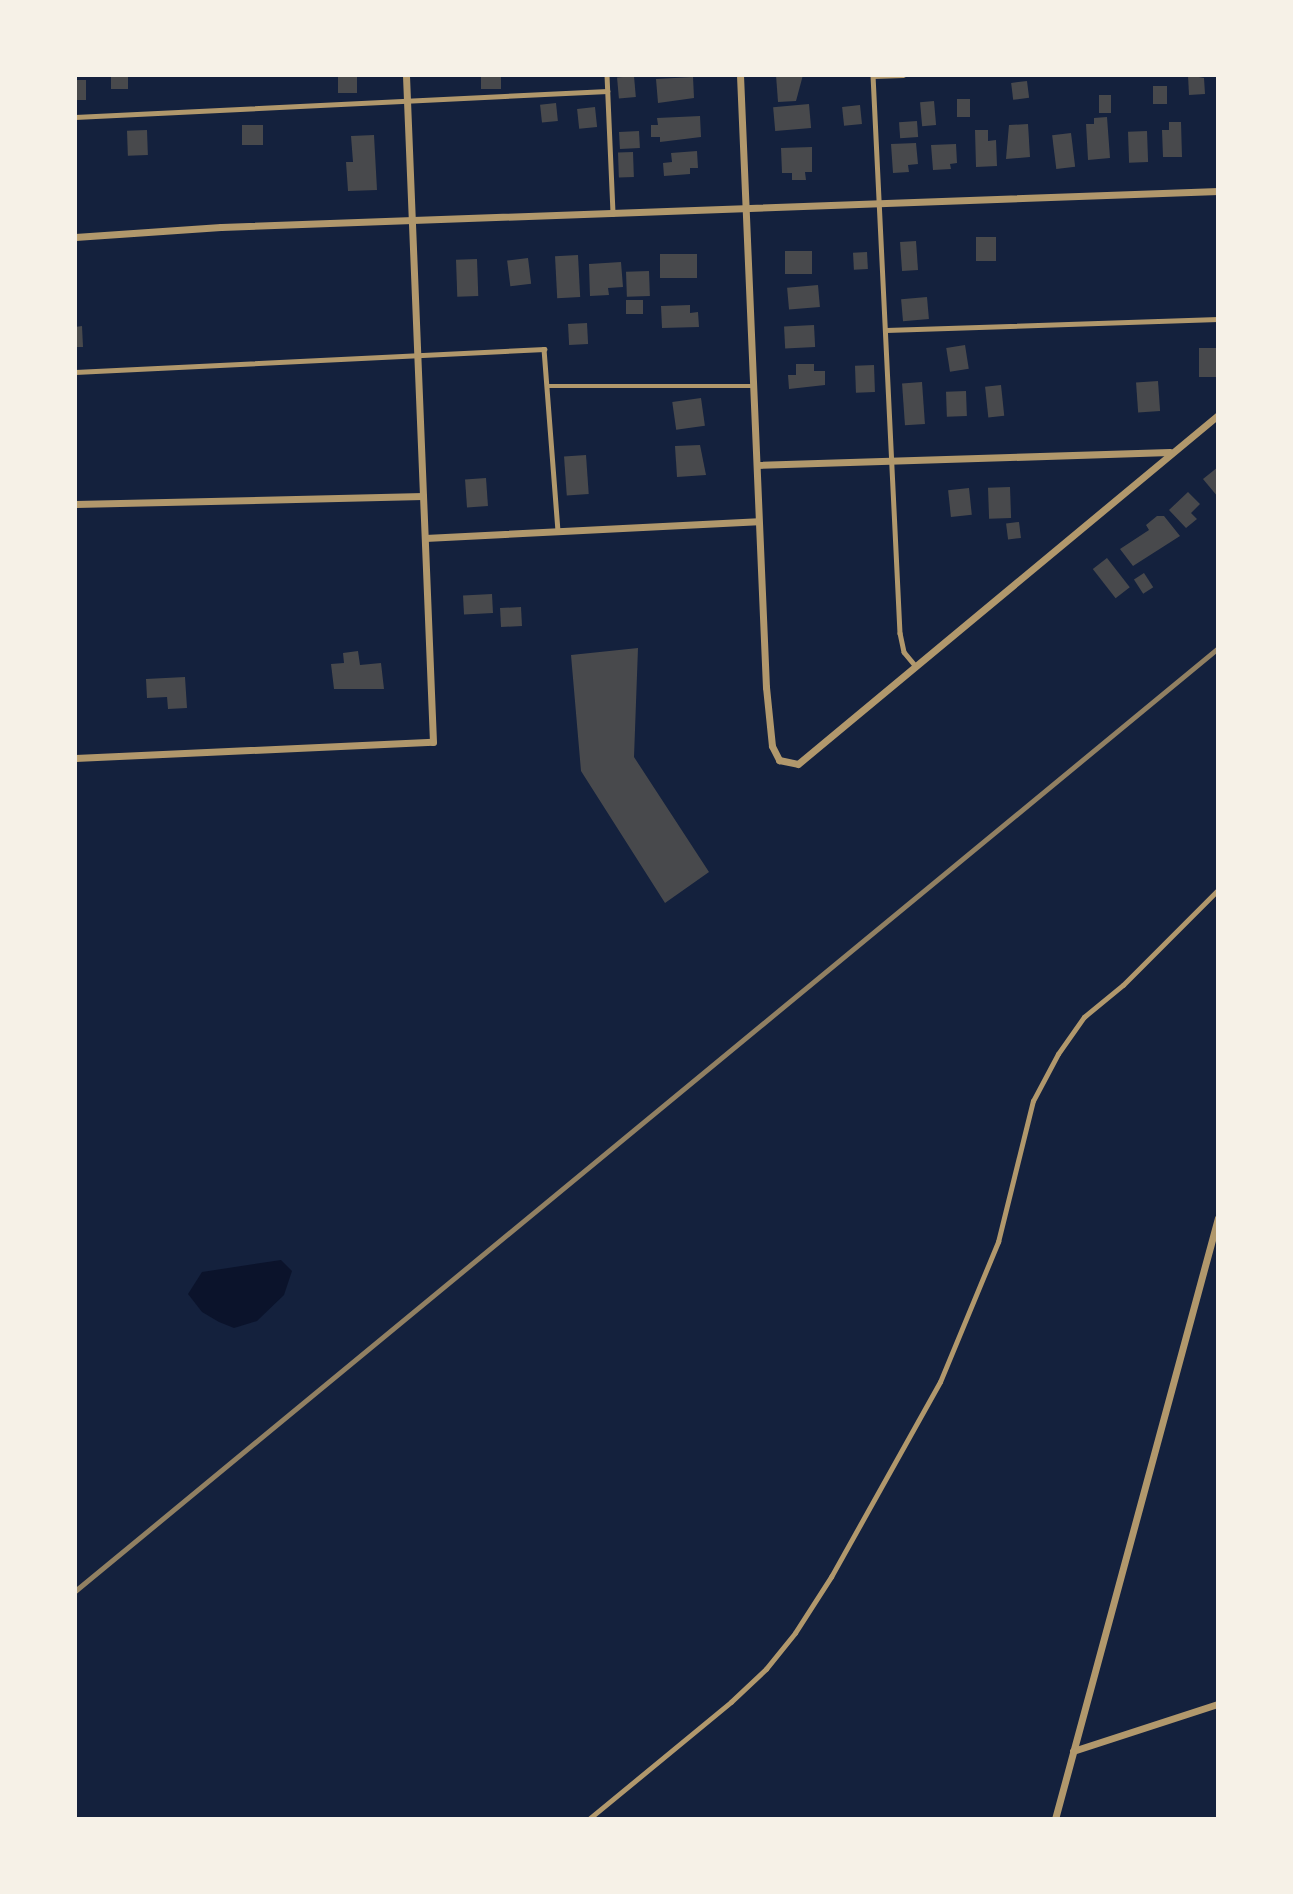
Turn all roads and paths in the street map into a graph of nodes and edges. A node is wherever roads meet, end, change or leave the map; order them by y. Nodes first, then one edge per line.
1 (406, 75) edge
2 (607, 75) edge
3 (740, 75) edge
4 (903, 75) edge
5 (873, 76) edge
6 (607, 91) junction
7 (408, 104) junction
8 (75, 117) edge
9 (1218, 191) edge
10 (878, 206) junction
11 (745, 210) junction
12 (612, 215) junction
13 (413, 221) junction
14 (75, 237) edge
15 (1218, 318) edge
16 (886, 330) junction
17 (418, 357) junction
18 (75, 372) edge
19 (548, 386) junction
20 (753, 386) junction
21 (1218, 415) edge
22 (1171, 452) junction
23 (895, 458) junction
24 (757, 465) junction
25 (423, 496) junction
26 (75, 504) edge
27 (758, 521) junction
28 (558, 531) junction
29 (425, 538) junction
30 (914, 664) junction
31 (75, 758) edge
32 (1218, 890) edge
33 (1218, 1218) edge
34 (1218, 1704) edge
35 (1073, 1751) junction
36 (589, 1819) edge
37 (1055, 1819) edge

1 - 7 street
2 - 6 lane
3 - 11 street
4 - 5 lane
5 - 10 lane
6 - 7 lane
6 - 12 lane
7 - 8 lane
7 - 13 street
9 - 10 street
10 - 11 street
10 - 16 lane
11 - 12 street
11 - 20 street
12 - 13 street
13 - 14 street
13 - 17 street
15 - 16 lane
16 - 23 lane
17 - 18 lane
17 - 19 lane
17 - 25 street
19 - 20 lane
19 - 28 lane
20 - 24 street
21 - 22 street
22 - 23 street
22 - 30 street
23 - 24 street
23 - 30 lane
24 - 27 street
25 - 26 street
25 - 29 street
27 - 28 street
27 - 30 street
28 - 29 street
29 - 31 street
32 - 36 lane
33 - 35 street
34 - 35 street
35 - 37 street

